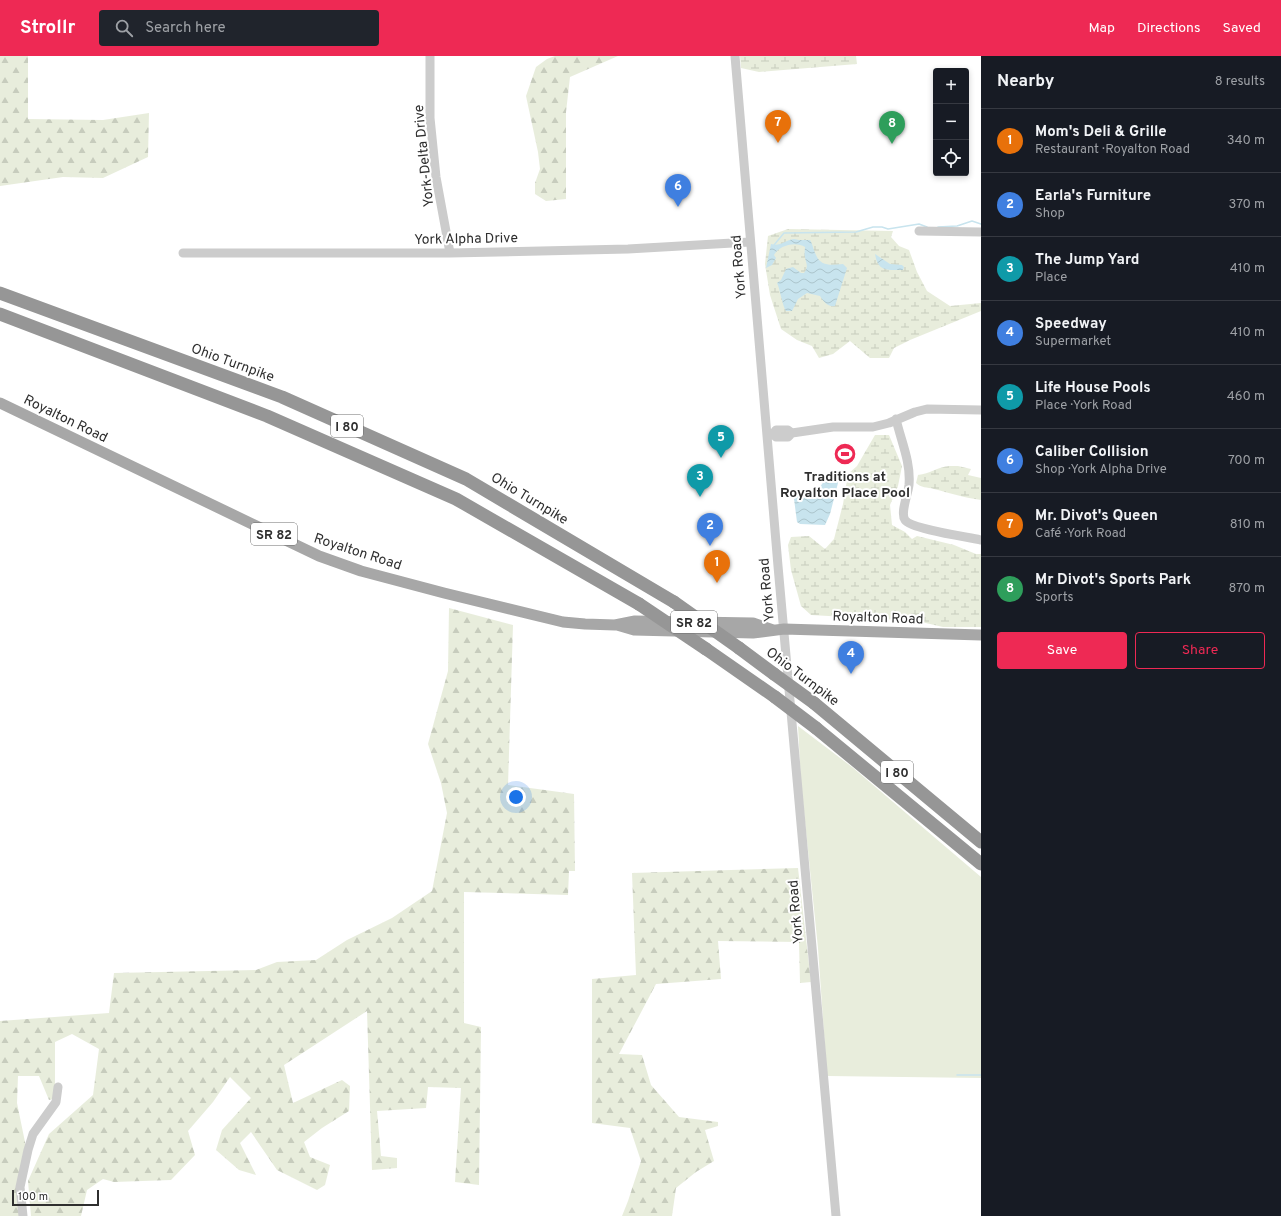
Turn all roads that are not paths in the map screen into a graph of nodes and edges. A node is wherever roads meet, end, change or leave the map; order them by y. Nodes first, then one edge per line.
1 (430, 56) edge
2 (735, 56) edge
3 (919, 231) dead end
4 (981, 232) edge
5 (750, 242) junction
6 (183, 253) dead end
7 (450, 253) junction
8 (0, 293) edge
9 (0, 314) edge
10 (0, 403) edge
11 (981, 410) edge
12 (896, 420) junction
13 (770, 434) junction
14 (981, 540) edge
15 (778, 629) junction
16 (981, 635) edge
17 (981, 842) edge
18 (981, 864) edge
19 (58, 1087) dead end
20 (23, 1216) edge
21 (836, 1216) edge

1 - 7 street, York-Delta Drive
2 - 5 street, York Road
3 - 4 street
5 - 7 street, York Alpha Drive
5 - 13 street, York Road
6 - 7 street, York Alpha Drive
8 - 17 highway, Ohio Turnpike / I 80, bridge
9 - 18 highway, I 80, bridge
10 - 15 main road, Royalton Road / SR 82
11 - 12 street
12 - 13 street
12 - 14 street
13 - 15 street, York Road
15 - 16 main road, Royalton Road / SR 82
15 - 21 street, York Road
19 - 20 street

